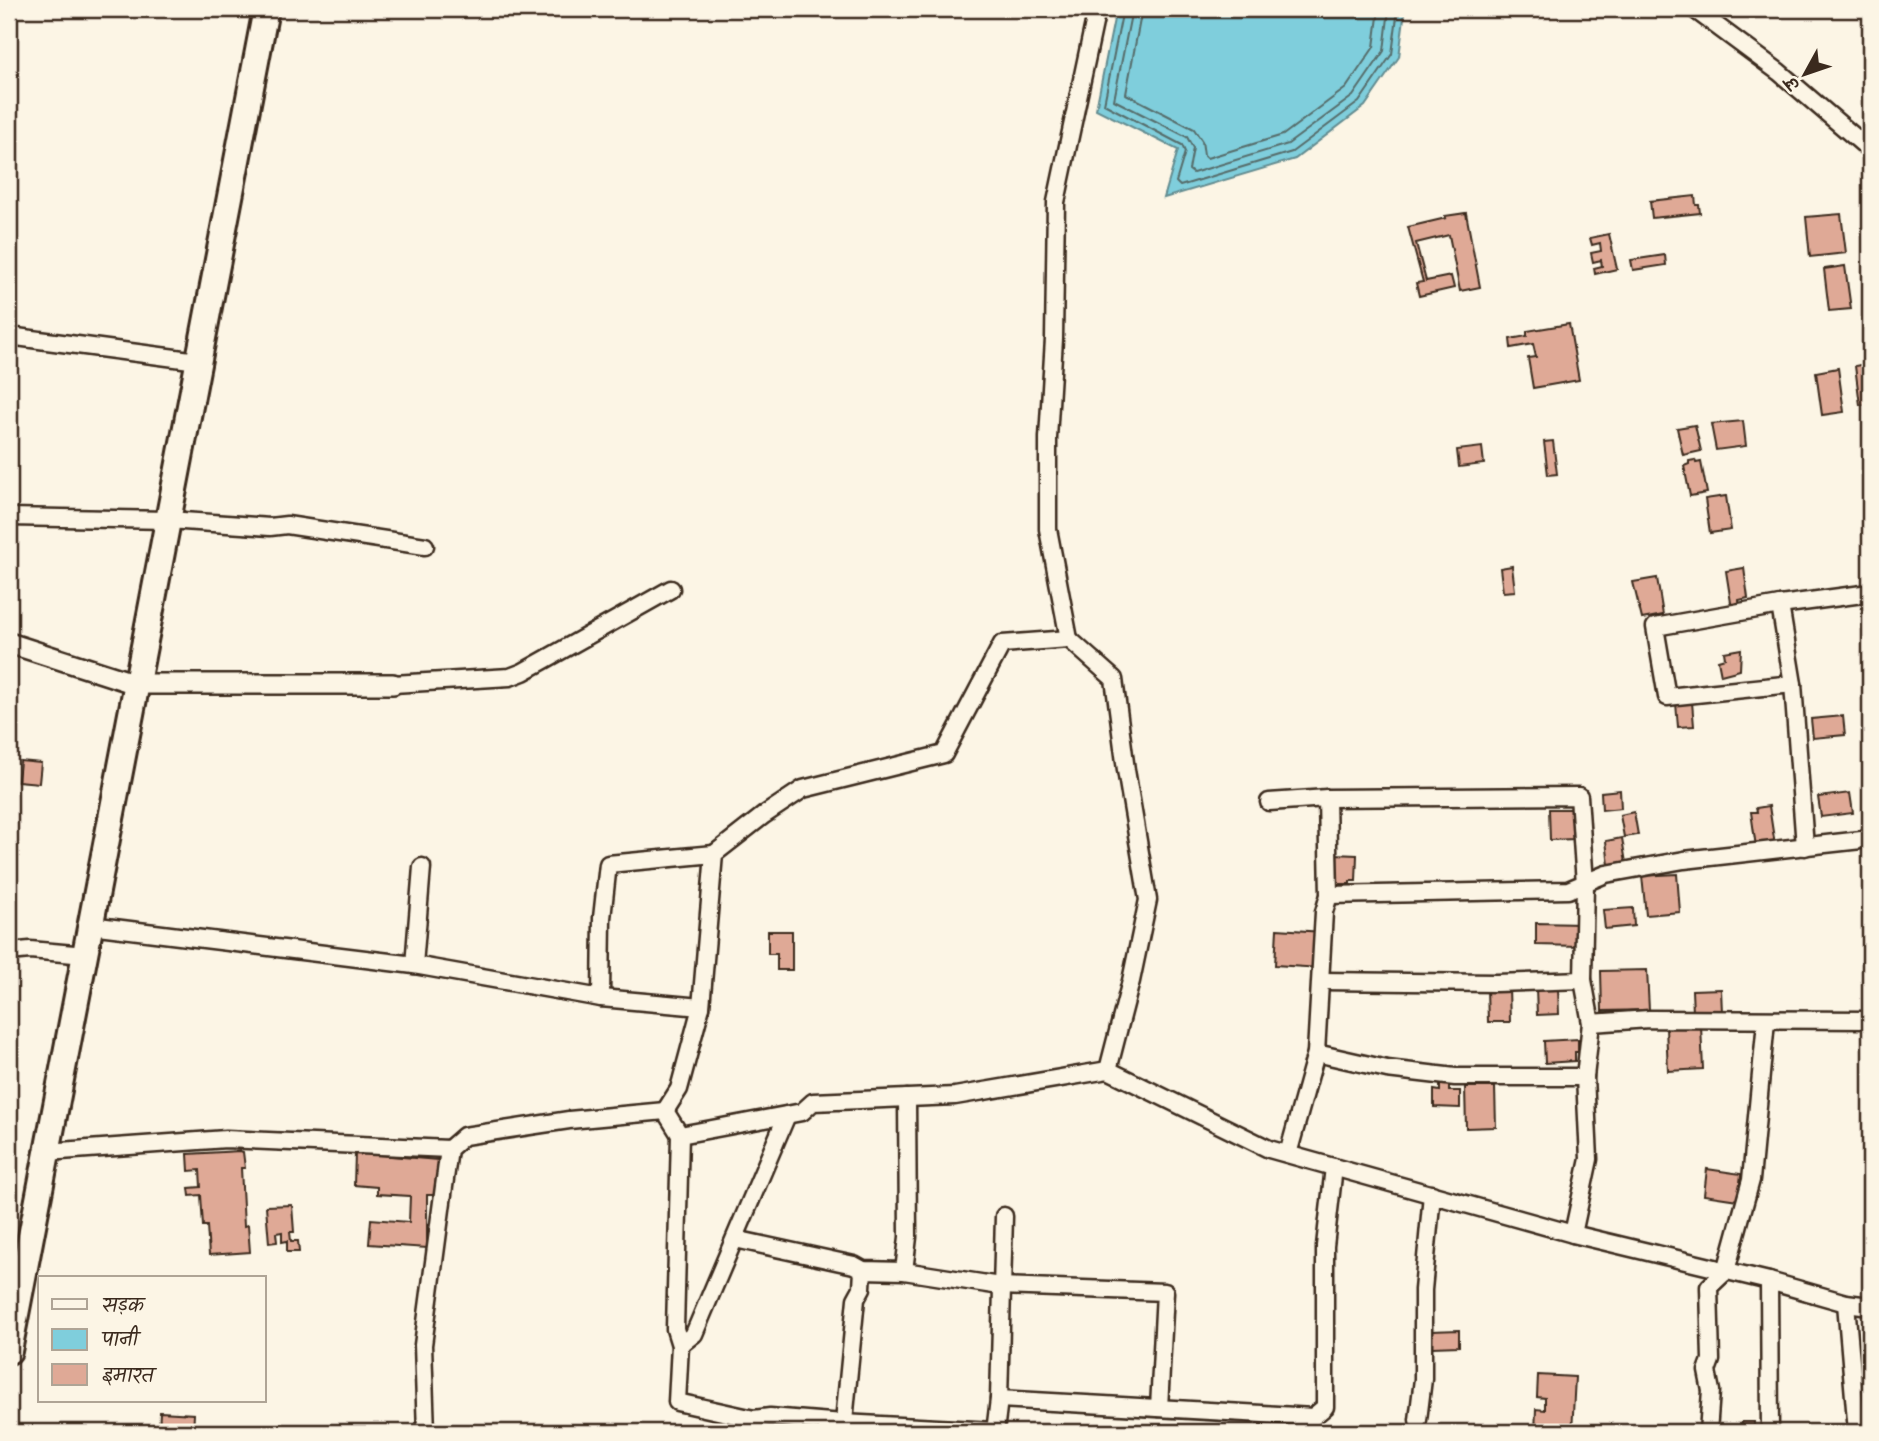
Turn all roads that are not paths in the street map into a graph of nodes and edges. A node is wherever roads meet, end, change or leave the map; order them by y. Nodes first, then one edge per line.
1 (266, 9) edge
2 (1097, 9) edge
3 (1695, 9) edge
4 (1870, 150) edge
5 (9, 335) edge
6 (198, 361) junction
7 (9, 517) edge
8 (168, 520) junction
9 (425, 546) dead end
10 (671, 589) dead end
11 (1870, 593) edge
12 (1780, 605) junction
13 (1069, 639) junction
14 (9, 643) edge
15 (136, 684) junction
16 (393, 684) joint
17 (1793, 684) junction
18 (1327, 799) junction
19 (1269, 802) dead end
20 (1870, 839) edge
21 (1805, 847) junction
22 (714, 854) junction
23 (422, 866) dead end
24 (1585, 884) junction
25 (1329, 895) junction
26 (90, 925) junction
27 (9, 951) edge
28 (85, 955) junction
29 (414, 965) junction
30 (1583, 980) junction
31 (1321, 981) junction
32 (601, 998) junction
33 (701, 1007) junction
34 (1870, 1020) edge
35 (1766, 1021) junction
36 (1591, 1023) junction
37 (1316, 1053) junction
38 (1108, 1070) junction
39 (1586, 1077) junction
40 (907, 1098) junction
41 (665, 1111) junction
42 (787, 1115) junction
43 (680, 1135) junction
44 (449, 1149) junction
45 (47, 1152) junction
46 (1288, 1154) junction
47 (1334, 1167) junction
48 (1432, 1194) junction
49 (1004, 1216) dead end
50 (1573, 1234) junction
51 (735, 1239) junction
52 (863, 1270) junction
53 (904, 1271) junction
54 (1726, 1271) junction
55 (1769, 1281) junction
56 (1000, 1286) junction
57 (1846, 1303) junction
58 (1870, 1306) edge
59 (10, 1336) edge
60 (680, 1345) junction
61 (999, 1399) junction
62 (1159, 1408) junction
63 (1418, 1420) dead end
64 (843, 1428) edge
65 (426, 1432) edge
66 (995, 1432) edge
67 (1708, 1432) edge
68 (1770, 1432) edge
69 (1857, 1432) edge

1 - 6 main road
2 - 13 street
3 - 4 street
5 - 6 street
6 - 8 main road
7 - 8 street
8 - 9 street
8 - 15 main road
10 - 16 street
11 - 12 street
12 - 17 street
12 - 17 street
13 - 22 street
13 - 38 street
14 - 15 street
15 - 16 street
15 - 26 main road
17 - 21 street
18 - 19 street
18 - 24 street
18 - 25 street
20 - 21 street
21 - 24 street
22 - 32 street
22 - 33 street
23 - 29 street
24 - 25 street
24 - 30 street
25 - 31 street
26 - 28 main road
26 - 29 street
27 - 28 street
28 - 45 main road
29 - 32 street
30 - 31 street
30 - 36 street
31 - 37 street
32 - 33 street
33 - 41 street
34 - 35 street
35 - 36 street
35 - 54 street
36 - 39 street
37 - 39 street
37 - 46 street
38 - 40 street
38 - 46 street
39 - 50 street
40 - 42 street
40 - 53 street
41 - 43 street
41 - 44 street
42 - 43 street
42 - 51 street
43 - 60 street
44 - 45 street
44 - 65 street
45 - 59 main road
46 - 47 street
47 - 48 street
47 - 62 street
48 - 50 street
48 - 63 street
49 - 56 street
50 - 54 street
51 - 52 street
51 - 60 street
52 - 53 street
52 - 64 street
53 - 56 street
54 - 55 street
54 - 67 street
55 - 57 street
55 - 68 street
56 - 61 street
56 - 62 street
57 - 58 street
57 - 69 street
60 - 64 street
61 - 62 street
61 - 66 street
64 - 66 street

